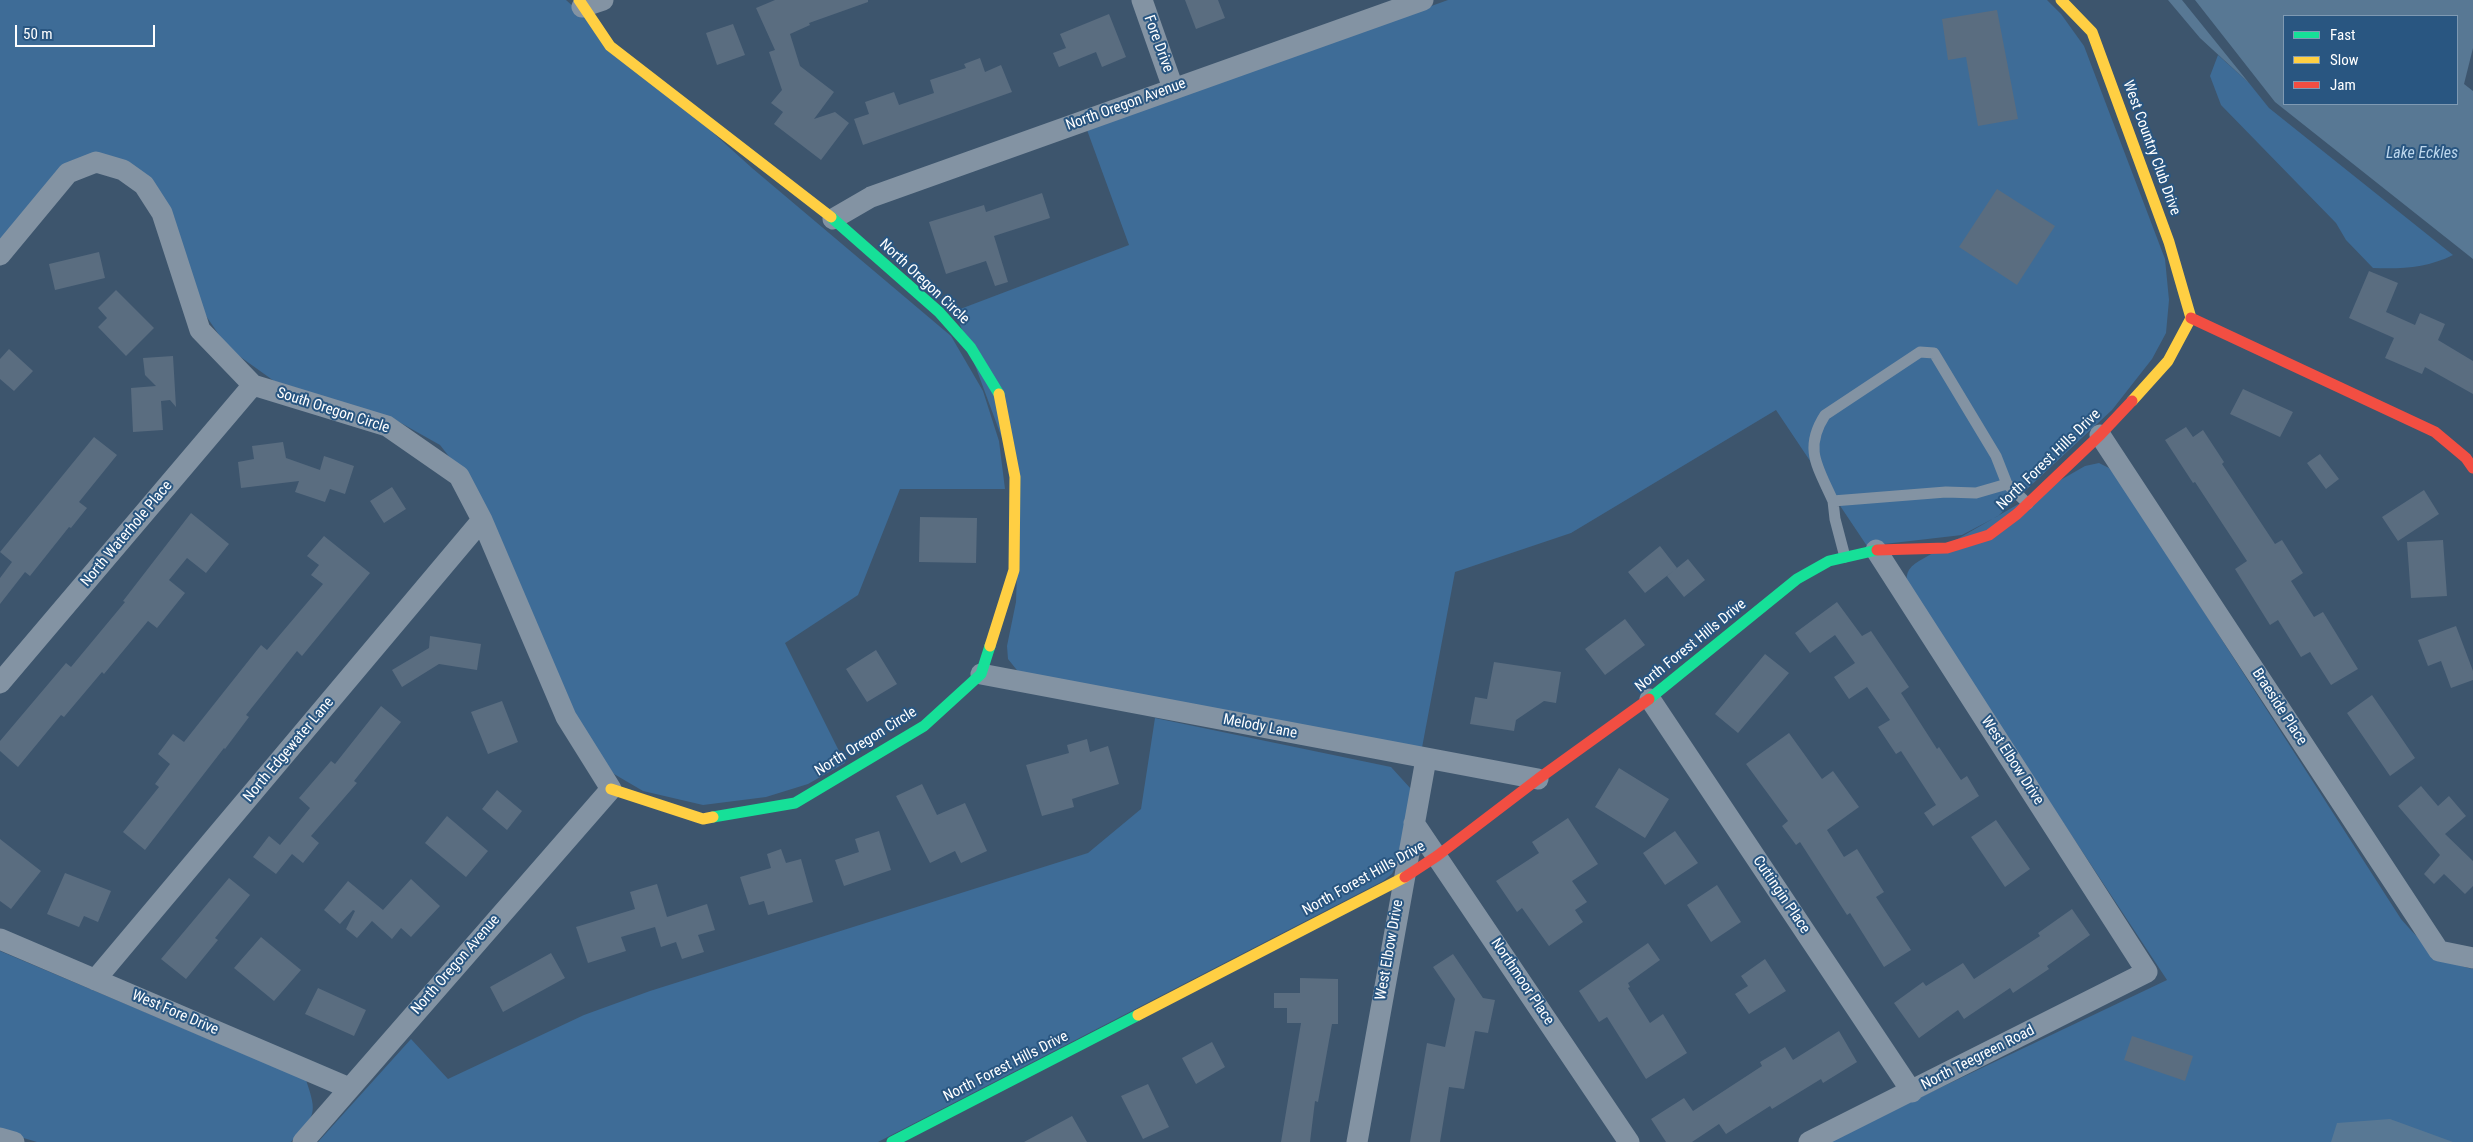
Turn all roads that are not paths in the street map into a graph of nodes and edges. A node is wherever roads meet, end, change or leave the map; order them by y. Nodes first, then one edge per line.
1 (603, 0) edge
2 (1142, 0) edge
3 (1423, 0) edge
4 (2060, 0) edge
5 (580, 4) edge
6 (1174, 88) junction
7 (832, 219) junction
8 (0, 255) edge
9 (2191, 318) junction
10 (253, 385) junction
11 (2100, 435) junction
12 (2473, 468) edge
13 (2007, 484) junction
14 (1833, 501) junction
15 (2028, 504) junction
16 (482, 520) junction
17 (1876, 550) junction
18 (1845, 558) junction
19 (981, 674) junction
20 (0, 683) edge
21 (1650, 699) junction
22 (1426, 759) junction
23 (1538, 779) junction
24 (611, 789) junction
25 (1414, 823) junction
26 (1437, 856) junction
27 (1403, 878) junction
28 (0, 939) edge
29 (2473, 958) edge
30 (2147, 972) joint
31 (95, 980) junction
32 (349, 1088) junction
33 (1912, 1092) junction
34 (0, 1138) edge
35 (14, 1142) edge
36 (303, 1142) edge
37 (892, 1142) edge
38 (1357, 1142) edge
39 (1629, 1142) edge
40 (1809, 1142) edge

1 - 5 street
2 - 6 street, Fore Drive
3 - 6 street, North Oregon Avenue
4 - 9 street, West Country Club Drive
5 - 7 street, North Oregon Circle
6 - 7 street, North Oregon Avenue
7 - 19 street, North Oregon Circle
8 - 10 street, South Oregon Circle
9 - 11 street, North Forest Hills Drive
9 - 12 street
10 - 16 street, South Oregon Circle
10 - 20 street, North Waterhole Place
11 - 15 street, North Forest Hills Drive
11 - 29 street, Braeside Place
13 - 14 lane
13 - 14 lane
13 - 15 lane
14 - 18 lane
15 - 17 street, North Forest Hills Drive
16 - 24 street, South Oregon Circle
16 - 31 street, North Edgewater Lane
17 - 18 street, North Forest Hills Drive
17 - 30 street, West Elbow Drive
18 - 21 street, North Forest Hills Drive
19 - 22 street, Melody Lane
19 - 24 street, North Oregon Circle
21 - 23 street, North Forest Hills Drive
21 - 33 street, Cuttingin Place
22 - 23 street, Melody Lane
22 - 25 street, West Elbow Drive
23 - 26 street, North Forest Hills Drive
24 - 32 street, North Oregon Avenue
25 - 26 street, Northmoor Place
25 - 27 street, West Elbow Drive
26 - 27 street, North Forest Hills Drive
26 - 39 street, Northmoor Place
27 - 37 street, North Forest Hills Drive
27 - 38 street, West Elbow Drive
28 - 31 street, West Fore Drive
30 - 33 street, North Teegreen Road
31 - 32 street, West Fore Drive
32 - 36 street, North Oregon Avenue
33 - 40 street, North Teegreen Road
34 - 35 street

